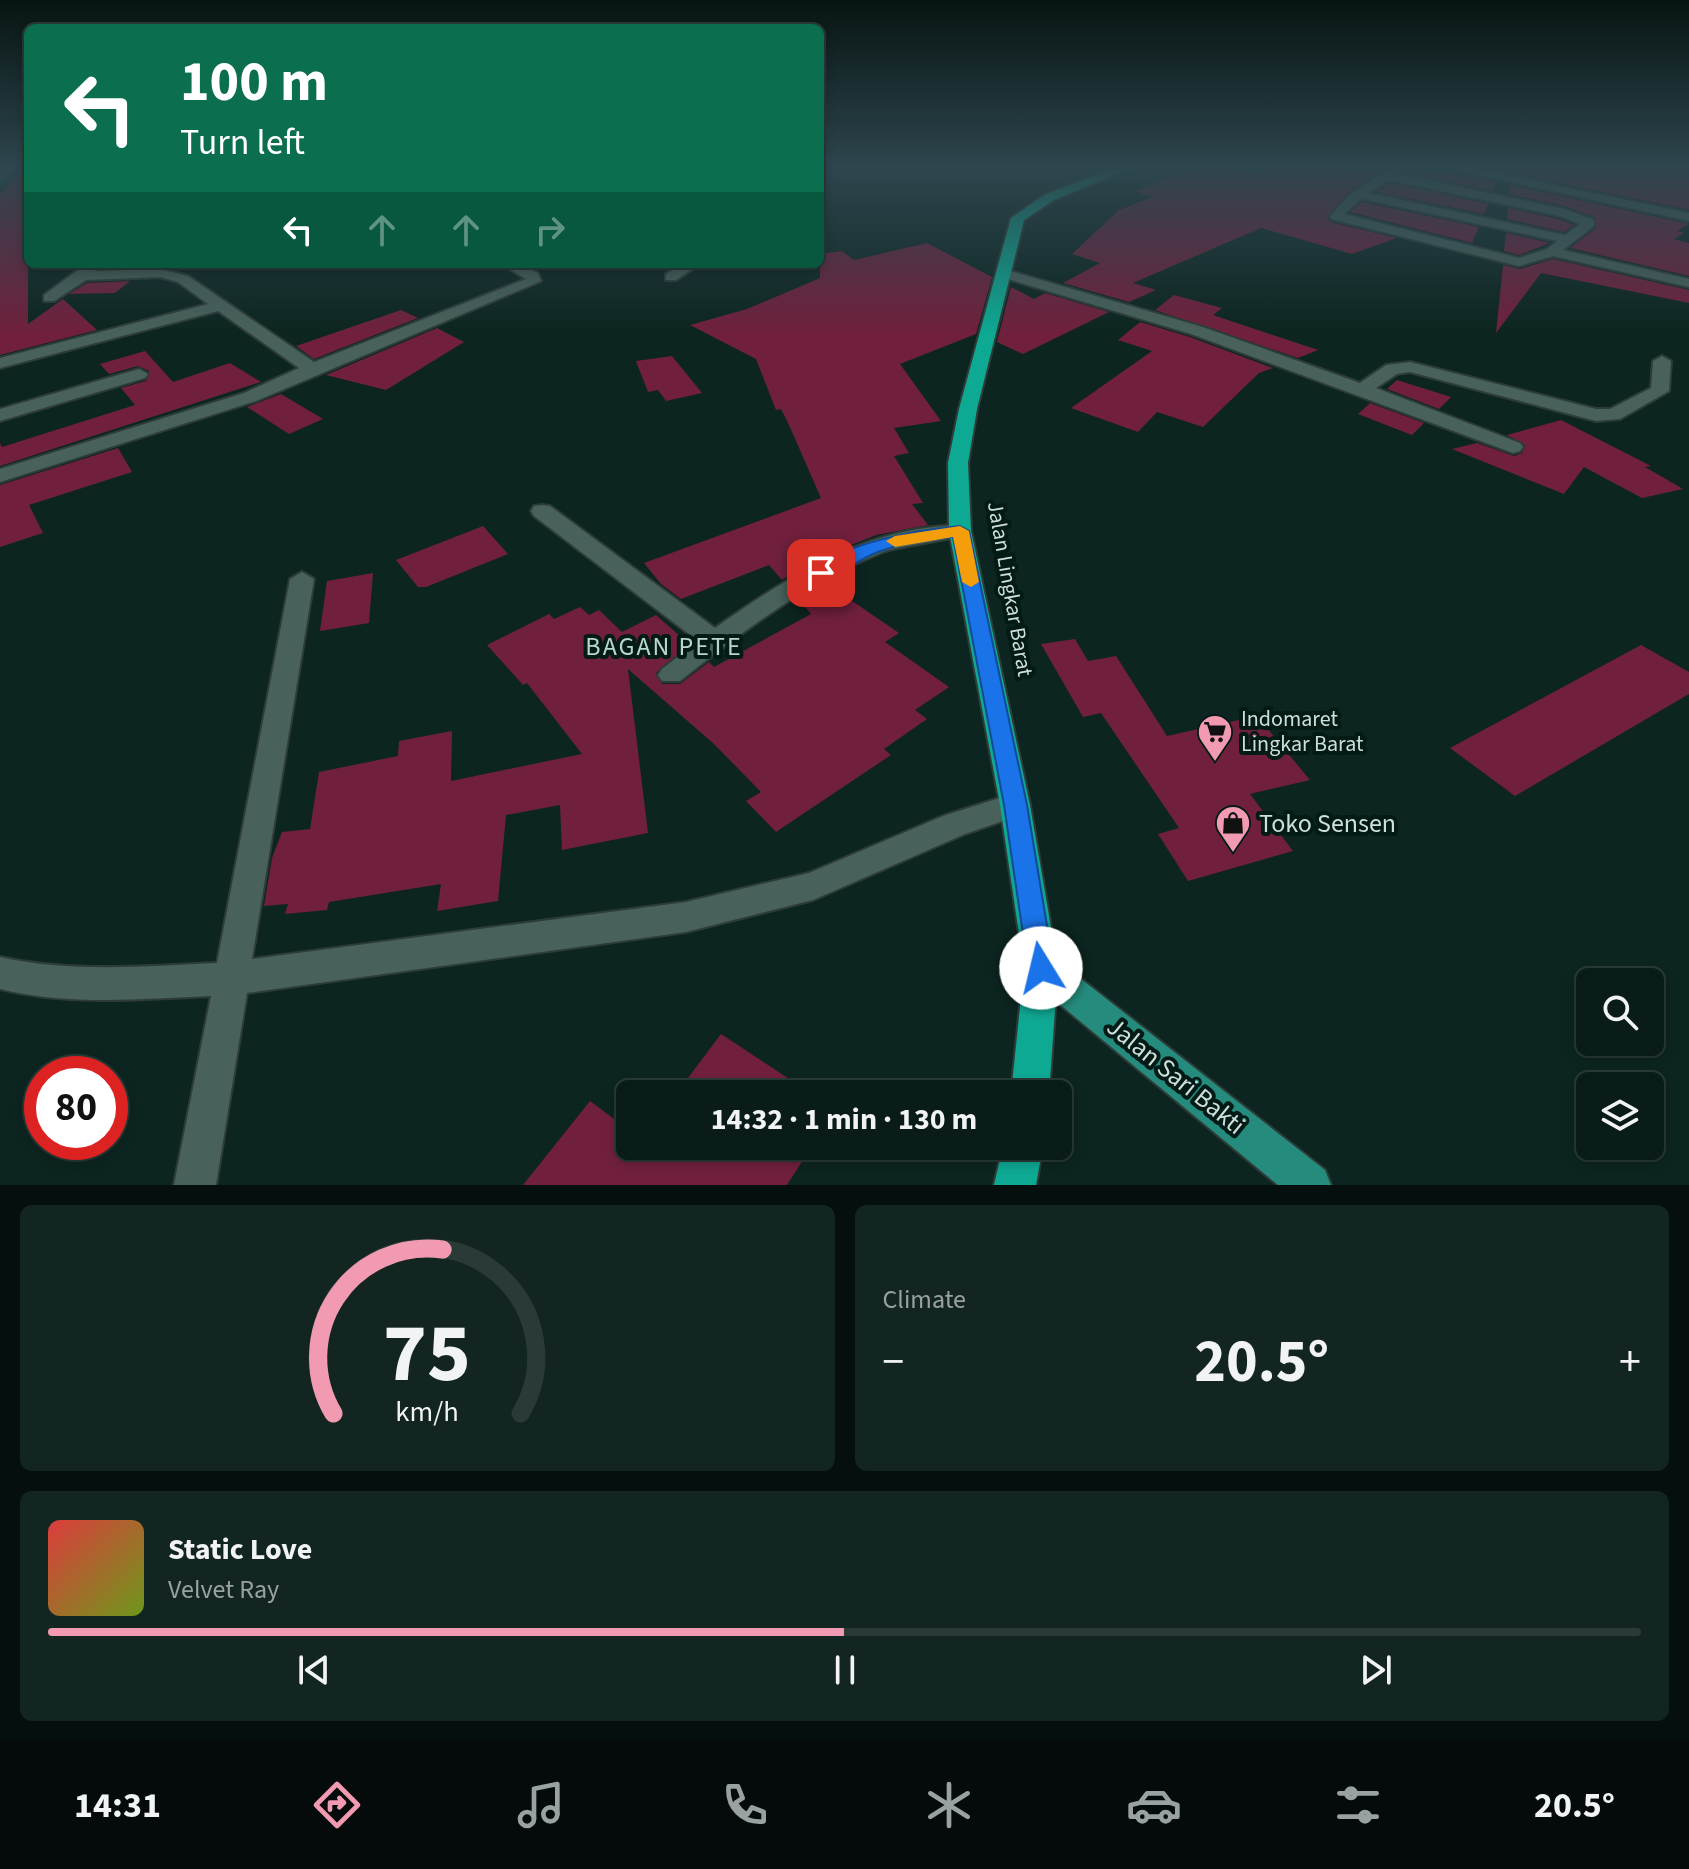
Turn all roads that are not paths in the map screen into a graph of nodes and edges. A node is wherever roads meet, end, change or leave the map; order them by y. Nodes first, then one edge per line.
1 (1018, 223) edge
2 (1365, 223) edge
3 (1473, 223) edge
4 (1586, 223) edge
5 (1561, 246) junction
6 (516, 268) edge
7 (686, 268) edge
8 (88, 270) edge
9 (1003, 273) junction
10 (1689, 273) edge
11 (671, 277) dead end
12 (1689, 283) edge
13 (49, 298) dead end
14 (217, 306) junction
15 (1662, 361) dead end
16 (0, 363) edge
17 (312, 369) junction
18 (139, 374) dead end
19 (1363, 389) junction
20 (0, 415) edge
21 (1513, 447) dead end
22 (0, 476) edge
23 (542, 511) dead end
24 (960, 531) junction
25 (302, 579) dead end
26 (714, 640) junction
27 (671, 675) dead end
28 (1015, 805) junction
29 (1041, 968) junction
30 (0, 973) edge
31 (234, 978) junction
32 (1031, 1080) edge
33 (1020, 1160) edge
34 (195, 1185) edge
35 (1015, 1185) edge
36 (1310, 1185) edge

1 - 9 highway, Jalan Lingkar Barat
2 - 5 street
3 - 5 street
4 - 5 street
5 - 10 street
5 - 12 street
6 - 17 street
7 - 11 street
8 - 13 street
8 - 14 street
9 - 19 street
9 - 24 highway, Jalan Lingkar Barat
14 - 16 street
14 - 17 street
15 - 19 street
17 - 22 street
18 - 20 street
19 - 21 street
23 - 26 street
24 - 26 street
24 - 28 highway, Jalan Lingkar Barat
25 - 31 street
26 - 27 street
28 - 29 highway, Jalan Lingkar Barat
28 - 31 street
29 - 32 highway, Jalan Lingkar Barat
29 - 36 main road, Jalan Sari Bakti
30 - 31 street
31 - 34 street
33 - 35 highway

